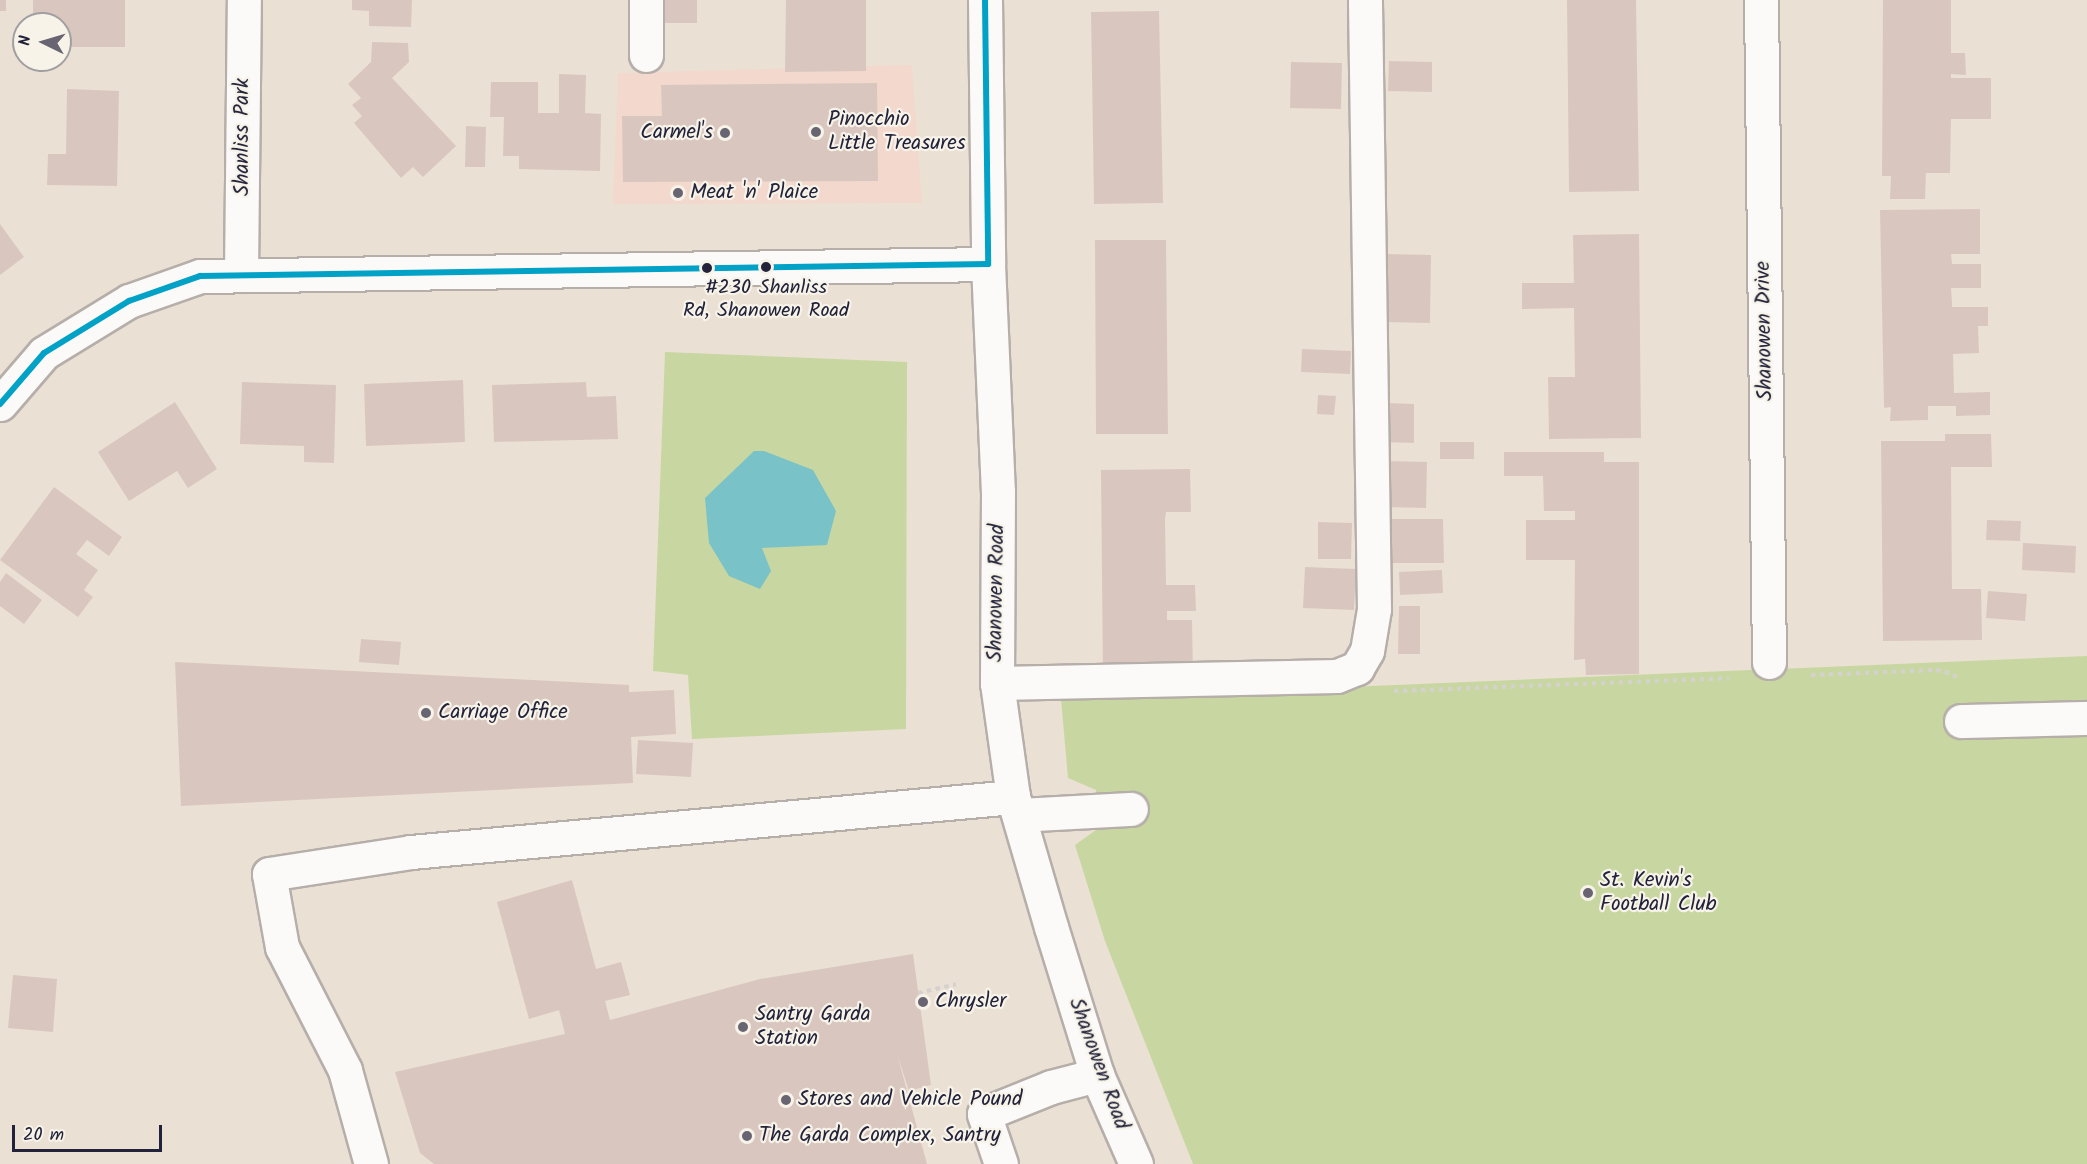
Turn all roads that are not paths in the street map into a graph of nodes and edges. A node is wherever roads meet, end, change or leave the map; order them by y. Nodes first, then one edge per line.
1 (244, 0) edge
2 (645, 0) edge
3 (986, 0) edge
4 (1365, 0) edge
5 (1761, 0) edge
6 (646, 55) dead end
7 (988, 264) junction
8 (241, 275) junction
9 (0, 404) edge
10 (1768, 662) dead end
11 (997, 683) junction
12 (2087, 718) edge
13 (1961, 721) dead end
14 (1016, 806) junction
15 (1131, 809) dead end
16 (1097, 1075) junction
17 (371, 1164) edge
18 (1001, 1164) edge
19 (1136, 1164) edge

1 - 8 street, Shanliss Park
2 - 6 street
3 - 7 street, Shanowen Road
4 - 11 street
5 - 10 street, Shanowen Drive
7 - 8 street
7 - 11 street, Shanowen Road
8 - 9 street
11 - 14 street, Shanowen Road
12 - 13 street
14 - 15 street
14 - 16 street, Shanowen Road
14 - 17 street
16 - 18 street
16 - 19 street, Shanowen Road

